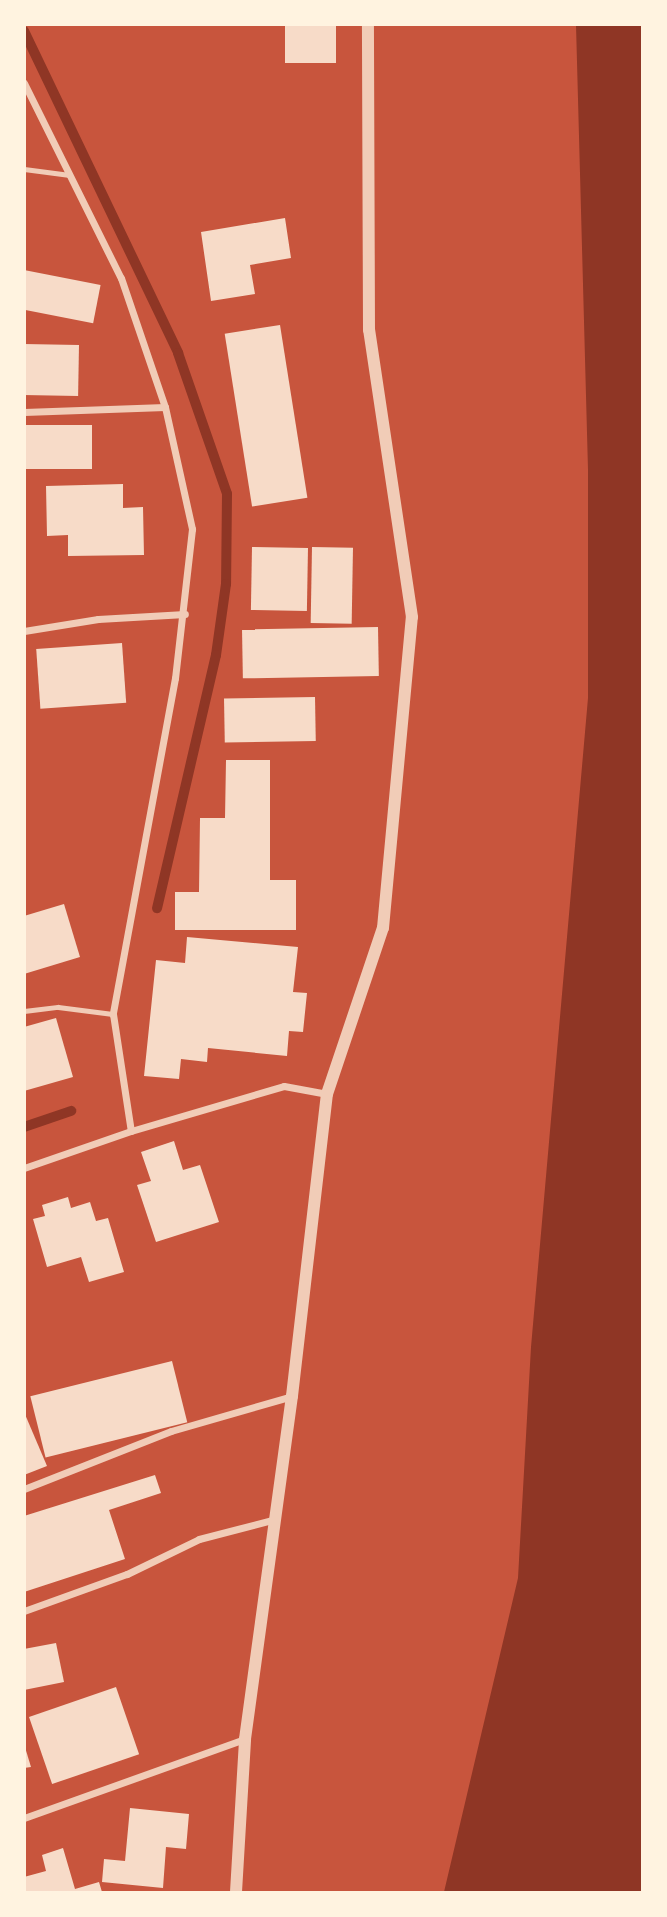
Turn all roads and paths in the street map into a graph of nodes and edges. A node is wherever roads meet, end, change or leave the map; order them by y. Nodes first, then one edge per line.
1 (368, 24) edge
2 (24, 83) edge
3 (24, 169) edge
4 (71, 175) junction
5 (165, 407) junction
6 (24, 412) edge
7 (186, 614) junction
8 (24, 631) edge
9 (24, 1011) edge
10 (113, 1014) junction
11 (327, 1094) junction
12 (131, 1131) junction
13 (24, 1168) edge
14 (292, 1396) junction
15 (24, 1489) edge
16 (276, 1519) junction
17 (24, 1611) edge
18 (245, 1739) junction
19 (24, 1818) edge
20 (236, 1892) edge

1 - 11 street
2 - 4 street
3 - 4 lane
4 - 5 street
5 - 6 street
5 - 7 street
7 - 8 street
7 - 10 street
9 - 10 lane
10 - 12 street
11 - 12 street
11 - 14 street
12 - 13 street
14 - 15 street
14 - 16 street
16 - 17 street
16 - 18 street
18 - 19 street
18 - 20 street

